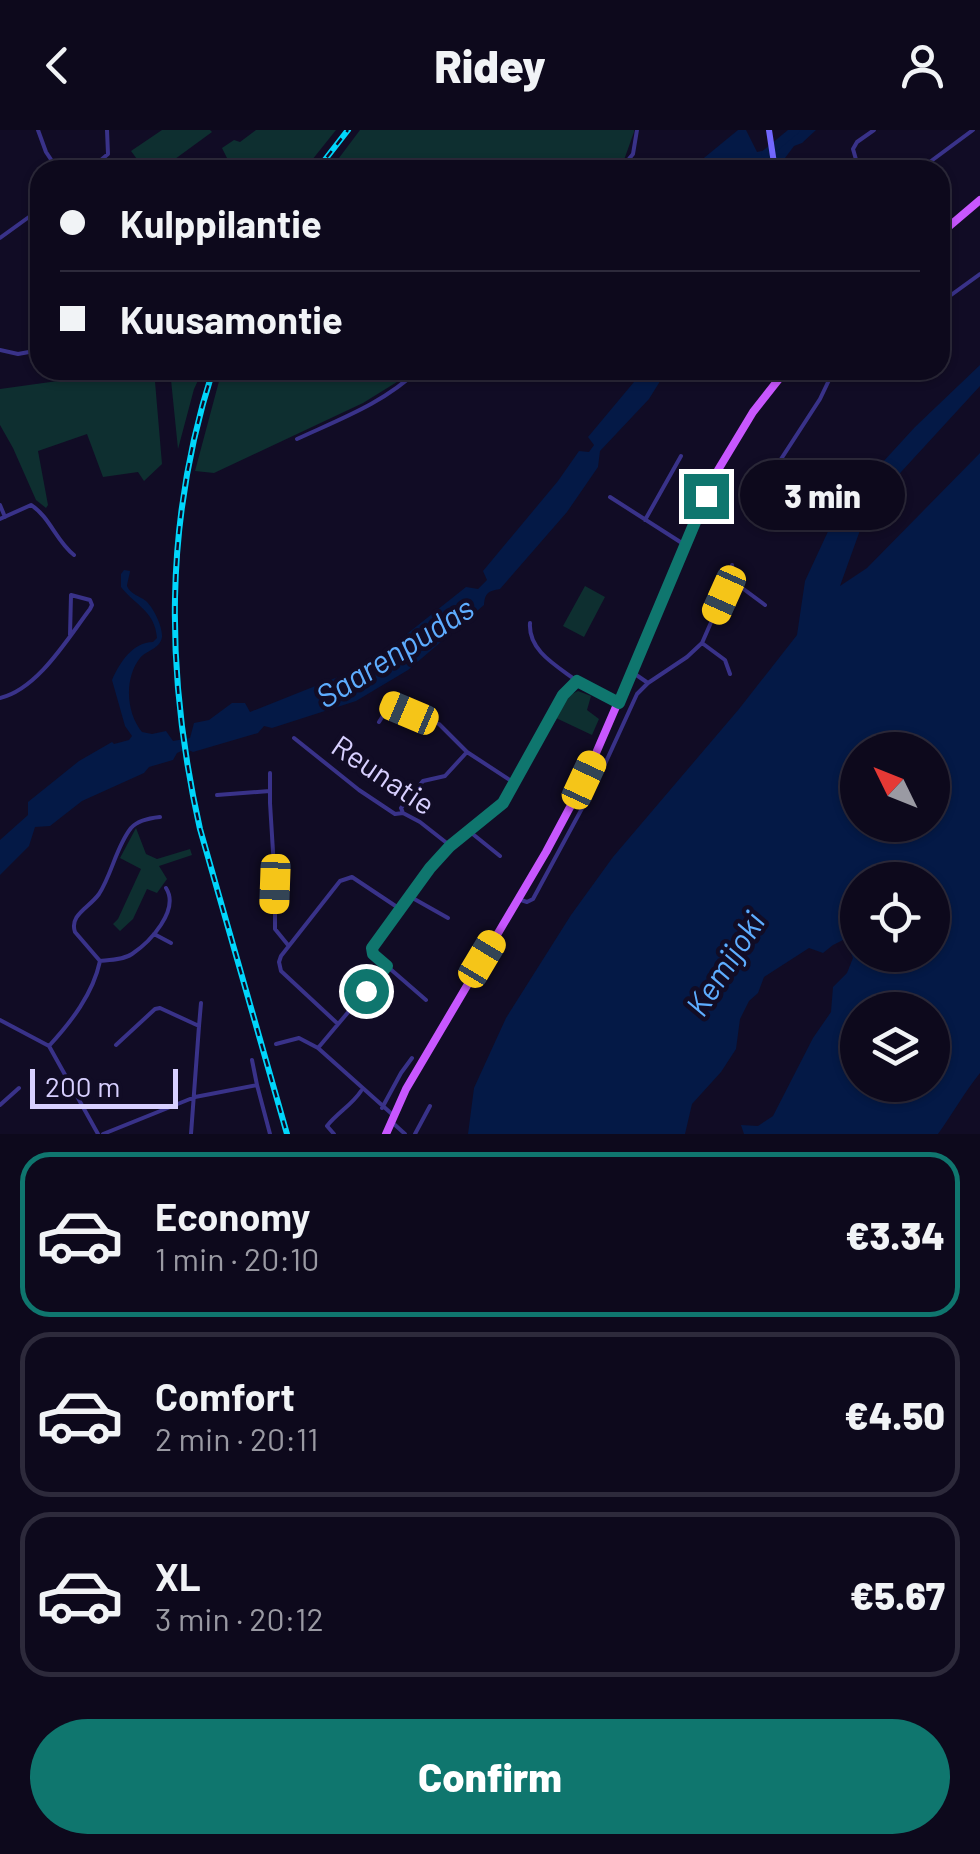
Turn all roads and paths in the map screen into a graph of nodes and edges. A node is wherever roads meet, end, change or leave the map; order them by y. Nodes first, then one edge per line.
1 (38, 130) edge
2 (107, 130) edge
3 (637, 130) edge
4 (769, 130) edge
5 (874, 130) edge
6 (973, 130) edge
7 (51, 160) edge
8 (101, 160) edge
9 (628, 160) edge
10 (774, 160) edge
11 (856, 160) edge
12 (932, 160) edge
13 (980, 200) edge
14 (30, 216) edge
15 (950, 226) edge
16 (0, 238) edge
17 (980, 274) edge
18 (950, 296) edge
19 (0, 350) edge
20 (30, 352) edge
21 (408, 380) edge
22 (778, 380) edge
23 (829, 380) edge
24 (297, 439) dead end
25 (680, 456) dead end
26 (760, 490) dead end
27 (610, 496) dead end
28 (0, 505) edge
29 (2, 518) edge
30 (645, 520) junction
31 (685, 545) junction
32 (74, 555) dead end
33 (732, 566) dead end
34 (730, 579) junction
35 (765, 604) dead end
36 (530, 623) dead end
37 (70, 634) junction
38 (702, 643) junction
39 (632, 672) junction
40 (730, 674) dead end
41 (577, 681) junction
42 (648, 682) junction
43 (0, 698) edge
44 (619, 703) junction
45 (379, 722) dead end
46 (294, 738) dead end
47 (467, 752) junction
48 (270, 773) dead end
49 (516, 784) junction
50 (270, 791) junction
51 (217, 795) dead end
52 (402, 812) junction
53 (160, 817) dead end
54 (469, 831) junction
55 (450, 846) junction
56 (500, 856) dead end
57 (166, 888) dead end
58 (409, 896) junction
59 (518, 899) junction
60 (400, 908) junction
61 (448, 918) dead end
62 (154, 934) junction
63 (171, 943) dead end
64 (288, 946) junction
65 (100, 961) junction
66 (387, 966) junction
67 (426, 1000) dead end
68 (201, 1003) dead end
69 (0, 1020) edge
70 (338, 1024) junction
71 (199, 1026) junction
72 (276, 1044) dead end
73 (116, 1045) dead end
74 (49, 1046) junction
75 (318, 1048) junction
76 (412, 1058) dead end
77 (252, 1060) dead end
78 (257, 1085) junction
79 (19, 1088) dead end
80 (362, 1089) junction
81 (194, 1097) junction
82 (0, 1105) edge
83 (430, 1106) dead end
84 (382, 1108) junction
85 (391, 1119) junction
86 (100, 1134) edge
87 (191, 1134) edge
88 (270, 1134) edge
89 (334, 1134) edge
90 (386, 1134) edge
91 (405, 1134) edge
92 (415, 1134) edge

1 - 7 street
2 - 8 street
3 - 9 street
4 - 10 main road
5 - 11 street
6 - 12 street
13 - 15 main road
14 - 16 street
17 - 18 street
19 - 20 street
21 - 24 street
22 - 31 main road
23 - 26 street
25 - 30 street
27 - 30 street
28 - 29 street
29 - 32 street
30 - 31 street
31 - 39 main road
33 - 34 street
34 - 35 street
34 - 38 street
36 - 41 street
37 - 37 street
37 - 43 street
38 - 40 street
38 - 42 street
39 - 42 street
39 - 44 main road
41 - 44 street
41 - 49 street
42 - 59 street
44 - 59 main road
45 - 47 street
46 - 52 street, Reunatie
47 - 49 street
47 - 52 street
48 - 50 street
49 - 54 street
50 - 51 street
50 - 64 street
52 - 55 street, Reunatie
53 - 65 street
54 - 55 street
54 - 56 street
55 - 58 street
57 - 62 street
58 - 60 street
58 - 61 street
59 - 85 main road
60 - 64 street
60 - 66 street
62 - 63 street
62 - 65 street
64 - 70 street
65 - 74 street
66 - 67 street
66 - 70 street
68 - 71 street
69 - 74 street
70 - 75 street
71 - 73 street
71 - 81 street
72 - 75 street
74 - 86 street
75 - 80 street
76 - 84 street
77 - 78 street
78 - 81 street
78 - 88 street
79 - 82 street
80 - 84 street
80 - 89 street
81 - 86 street
81 - 87 street
83 - 92 street
84 - 85 street
85 - 90 main road
85 - 91 street

